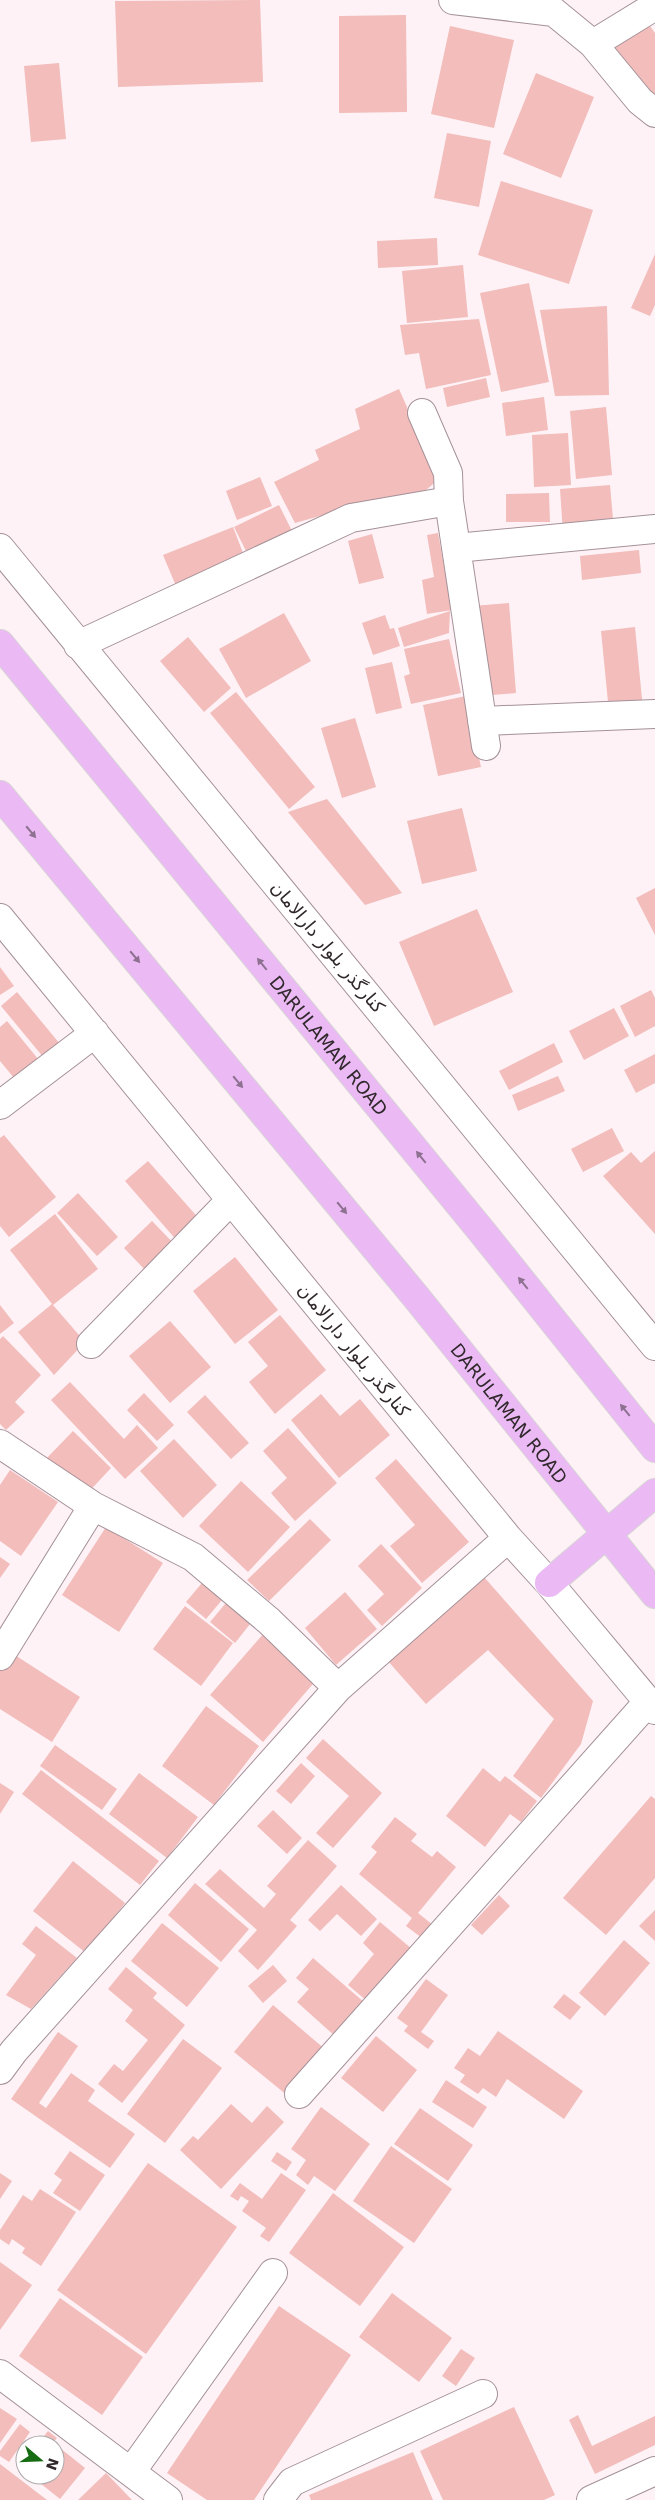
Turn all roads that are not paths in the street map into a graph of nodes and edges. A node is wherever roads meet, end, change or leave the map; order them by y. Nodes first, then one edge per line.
1 (454, 0) edge
2 (655, 6) edge
3 (593, 44) junction
4 (655, 113) edge
5 (422, 413) dead end
6 (449, 501) junction
7 (655, 529) edge
8 (0, 548) edge
9 (456, 548) junction
10 (0, 644) edge
11 (78, 645) junction
12 (655, 714) edge
13 (0, 795) edge
14 (3, 928) edge
15 (95, 1032) junction
16 (0, 1105) edge
17 (231, 1200) junction
18 (91, 1344) dead end
19 (655, 1346) edge
20 (0, 1444) edge
21 (655, 1448) edge
22 (655, 1493) edge
23 (93, 1506) junction
24 (606, 1535) junction
25 (508, 1538) junction
26 (549, 1583) junction
27 (655, 1594) edge
28 (0, 1656) edge
29 (338, 1688) junction
30 (652, 1706) edge
31 (0, 2070) edge
32 (299, 2094) dead end
33 (273, 2273) dead end
34 (0, 2374) edge
35 (484, 2394) dead end
36 (655, 2471) edge
37 (131, 2472) junction
38 (168, 2500) edge
39 (278, 2500) edge
40 (591, 2500) edge

1 - 3 street
2 - 3 street
3 - 4 street
5 - 6 street
6 - 9 street
6 - 11 street
7 - 9 street
8 - 11 street, کنارگذر بلوار دارالامان
9 - 12 street
21 -> 10 main road, DARULAMAN ROAD
11 - 19 street, کنارگذر بلوار دارالامان
13 -> 24 main road, DARULAMAN ROAD
14 - 15 street, کنارگذر بلوار دارالامان
15 - 16 street
15 - 17 street, کنارگذر بلوار دارالامان
17 - 18 street
17 - 25 street, کنارگذر بلوار دارالامان
20 - 23 street
22 - 24 main road
23 - 28 street
23 - 29 street
24 - 26 main road
24 - 27 main road, DARULAMAN ROAD
25 - 26 street, کنارگذر بلوار دارالامان
25 - 29 street
26 - 30 street, کنارگذر بلوار دارالامان
29 - 31 street
30 - 32 street
33 - 37 street
34 - 37 street
35 - 39 street
36 - 40 street
37 - 38 street

